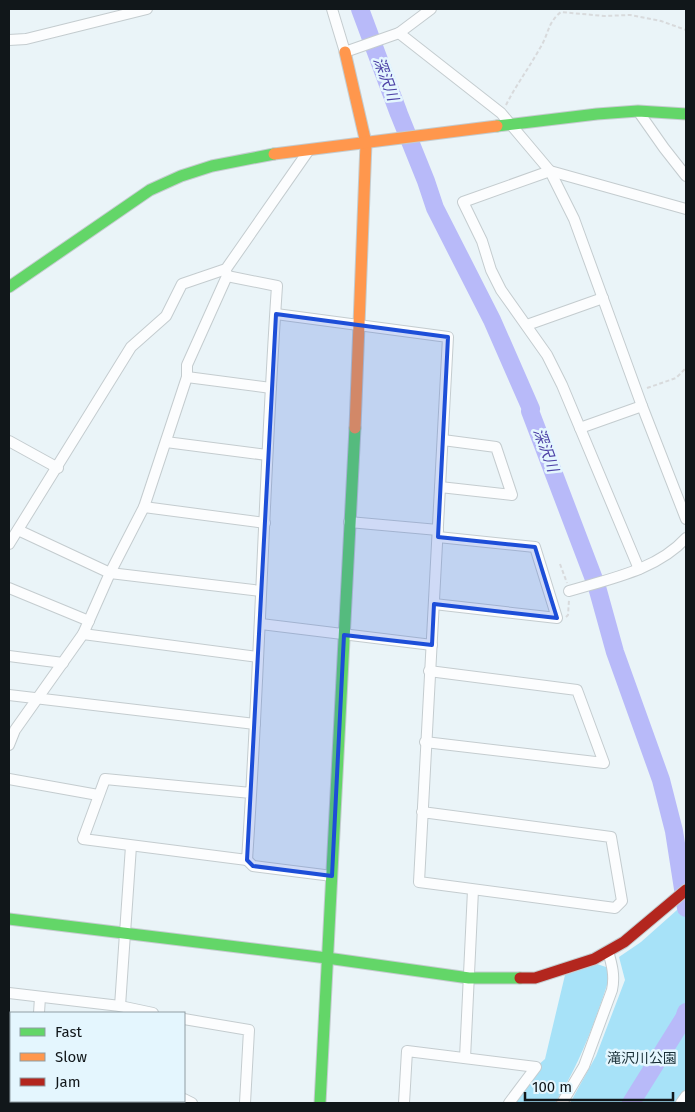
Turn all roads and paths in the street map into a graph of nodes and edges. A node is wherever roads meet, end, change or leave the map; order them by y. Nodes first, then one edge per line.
1 (147, 9) edge
2 (332, 9) edge
3 (431, 9) edge
4 (686, 30) edge
5 (399, 33) junction
6 (9, 40) edge
7 (345, 52) junction
8 (638, 111) junction
9 (501, 113) junction
10 (686, 114) edge
11 (510, 125) junction
12 (366, 143) junction
13 (309, 150) junction
14 (550, 172) junction
15 (686, 176) edge
16 (686, 209) edge
17 (226, 272) junction
18 (9, 287) edge
19 (603, 298) junction
20 (276, 314) junction
21 (360, 324) junction
22 (527, 326) junction
23 (686, 368) edge
24 (187, 377) junction
25 (271, 388) junction
26 (637, 391) junction
27 (642, 406) junction
28 (580, 428) junction
29 (443, 440) junction
30 (9, 441) edge
31 (166, 442) junction
32 (267, 455) junction
33 (58, 468) junction
34 (440, 487) junction
35 (144, 508) junction
36 (686, 519) edge
37 (349, 522) junction
38 (264, 523) junction
39 (18, 530) junction
40 (438, 533) junction
41 (686, 538) edge
42 (9, 544) edge
43 (639, 569) junction
44 (110, 573) junction
45 (9, 588) edge
46 (261, 591) junction
47 (569, 591) dead end
48 (434, 604) junction
49 (89, 621) junction
50 (261, 624) junction
51 (83, 634) junction
52 (344, 635) junction
53 (432, 645) junction
54 (9, 656) edge
55 (258, 657) junction
56 (62, 663) junction
57 (429, 671) junction
58 (9, 695) edge
59 (38, 699) junction
60 (255, 724) junction
61 (12, 730) edge
62 (425, 742) junction
63 (9, 745) edge
64 (9, 779) edge
65 (252, 793) junction
66 (98, 795) junction
67 (422, 812) junction
68 (131, 846) junction
69 (247, 860) junction
70 (332, 876) junction
71 (473, 890) junction
72 (686, 890) edge
73 (9, 918) edge
74 (125, 933) junction
75 (608, 951) junction
76 (327, 958) junction
77 (469, 978) junction
78 (9, 993) edge
79 (40, 997) junction
80 (120, 1006) junction
81 (39, 1012) edge
82 (148, 1012) edge
83 (185, 1019) edge
84 (465, 1058) junction
85 (686, 1096) edge
86 (245, 1103) edge
87 (320, 1103) edge
88 (404, 1103) edge
89 (509, 1103) edge
90 (562, 1103) edge
91 (681, 1103) edge

1 - 6 street
2 - 7 street
3 - 5 street
4 - 9 path
5 - 7 street
5 - 9 street
7 - 12 street
8 - 10 street
8 - 11 street
8 - 15 street
9 - 11 street
11 - 12 street
11 - 14 street
12 - 13 street
12 - 21 street
13 - 17 street
13 - 18 street
14 - 16 street
14 - 19 street
14 - 22 street
17 - 20 street
17 - 24 street
17 - 33 street
19 - 22 street
19 - 26 street
20 - 21 street
20 - 25 street
21 - 29 street
21 - 37 street
22 - 28 street
23 - 26 path
24 - 25 street
24 - 31 street
25 - 32 street
26 - 27 street
27 - 28 street
27 - 36 street
28 - 43 street
29 - 34 street
29 - 34 street
30 - 33 street
31 - 32 street
31 - 35 street
32 - 38 street
33 - 39 street
34 - 40 street
35 - 38 street
35 - 44 street
37 - 40 street
37 - 52 street
38 - 46 street
39 - 42 street
39 - 44 street
40 - 48 street
40 - 48 street
41 - 43 street
43 - 47 street
44 - 46 street
44 - 49 street
45 - 49 street
46 - 50 street
48 - 53 street
49 - 51 street
50 - 52 street
50 - 55 street
51 - 55 street
51 - 56 street
52 - 53 street
52 - 70 street
53 - 57 street
54 - 56 street
55 - 60 street
56 - 59 street
57 - 62 street
57 - 62 street
58 - 59 street
59 - 60 street
59 - 61 street
60 - 65 street
61 - 63 street
62 - 67 street
64 - 66 street
65 - 66 street
65 - 69 street
66 - 68 street
67 - 71 street
67 - 71 street
68 - 69 street
68 - 74 street
69 - 70 street
70 - 76 street
71 - 77 street
72 - 75 street
73 - 74 street
74 - 76 street
74 - 80 street
75 - 77 street
75 - 90 street
76 - 77 street
76 - 87 street
77 - 84 street
78 - 79 street
79 - 80 street
79 - 81 street
80 - 82 street
83 - 86 street
84 - 88 street
84 - 89 street
85 - 91 street

